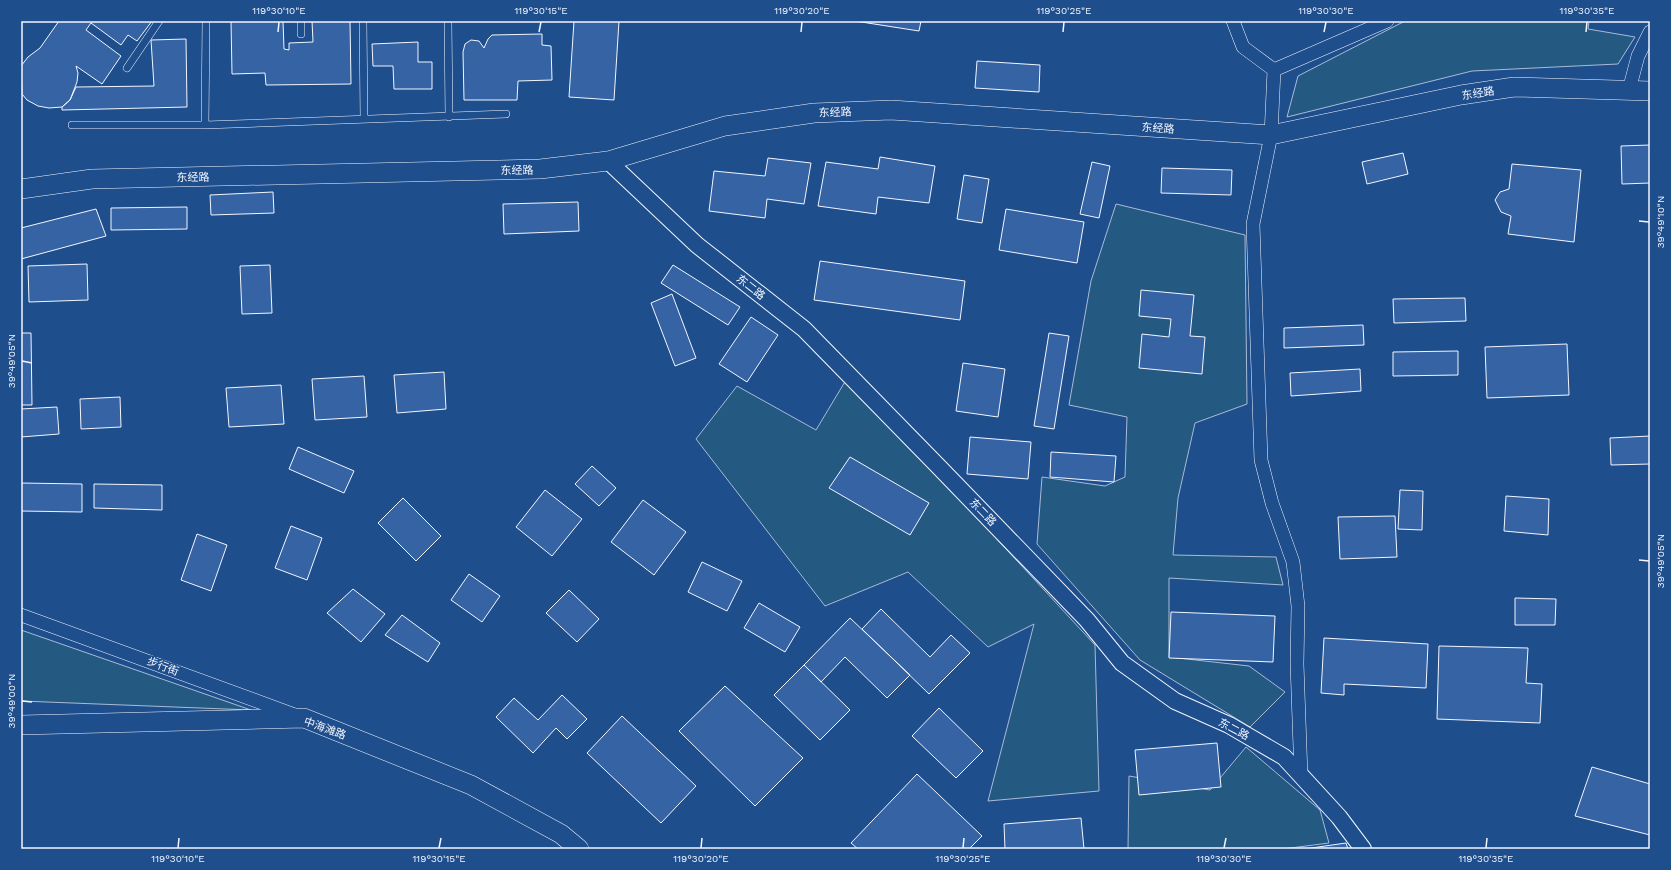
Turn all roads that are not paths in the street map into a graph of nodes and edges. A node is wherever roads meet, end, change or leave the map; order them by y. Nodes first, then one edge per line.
1 (159, 21) edge
2 (206, 21) edge
3 (301, 21) edge
4 (363, 21) edge
5 (448, 21) edge
6 (1233, 21) edge
7 (1387, 21) edge
8 (1650, 32) edge
9 (301, 34) dead end
10 (127, 68) dead end
11 (1274, 70) junction
12 (1629, 90) junction
13 (1650, 91) edge
14 (506, 114) dead end
15 (448, 116) junction
16 (364, 119) junction
17 (72, 125) dead end
18 (205, 125) junction
19 (1270, 135) junction
20 (608, 162) junction
21 (21, 189) edge
22 (21, 614) edge
23 (304, 718) junction
24 (21, 725) edge
25 (1301, 776) junction
26 (579, 849) edge
27 (1363, 849) edge

1 - 10 lane
2 - 18 lane
3 - 9 lane
4 - 16 lane
5 - 15 lane
6 - 11 street
7 - 11 street
8 - 12 street
11 - 19 street
12 - 13 main road, 东经路
12 - 19 main road, 东经路
14 - 15 lane
15 - 16 lane
16 - 18 lane
17 - 18 lane
19 - 20 main road, 东经路
19 - 25 street
20 - 21 main road, 东经路
20 - 25 street, 东二路
22 - 23 street, 步行街
23 - 24 main road, 中海滩路
23 - 26 main road, 中海滩路
25 - 27 street, 东二路

